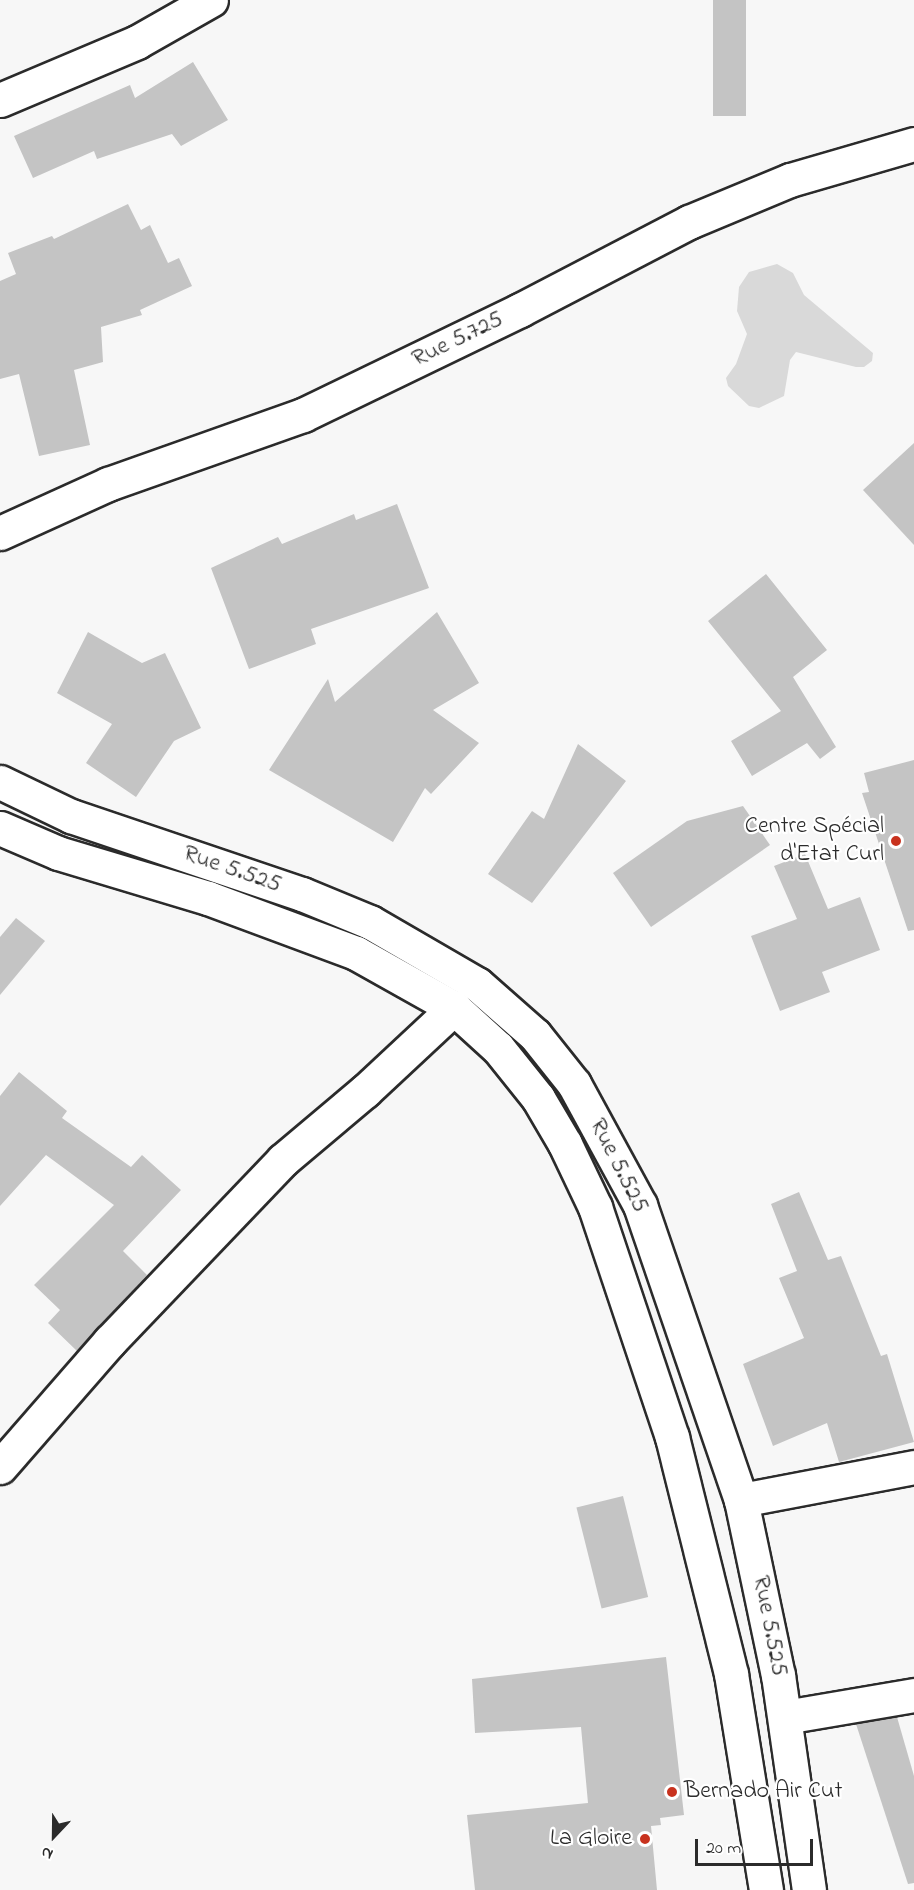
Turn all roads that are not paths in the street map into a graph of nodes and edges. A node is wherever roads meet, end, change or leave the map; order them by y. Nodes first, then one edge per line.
1 (211, 0) edge
2 (0, 100) edge
3 (914, 144) edge
4 (0, 534) edge
5 (0, 782) edge
6 (0, 828) edge
7 (454, 1008) junction
8 (0, 1467) edge
9 (914, 1467) edge
10 (741, 1500) junction
11 (914, 1695) edge
12 (785, 1717) junction
13 (766, 1890) edge
14 (809, 1890) edge

1 - 2 street
3 - 4 street, Rue 5.725
5 - 10 street, Rue 5.525
6 - 7 street, Rue 5.525
7 - 8 street
7 - 13 street, Rue 5.525
9 - 10 street
10 - 12 street, Rue 5.525
11 - 12 street
12 - 14 street, Rue 5.525

